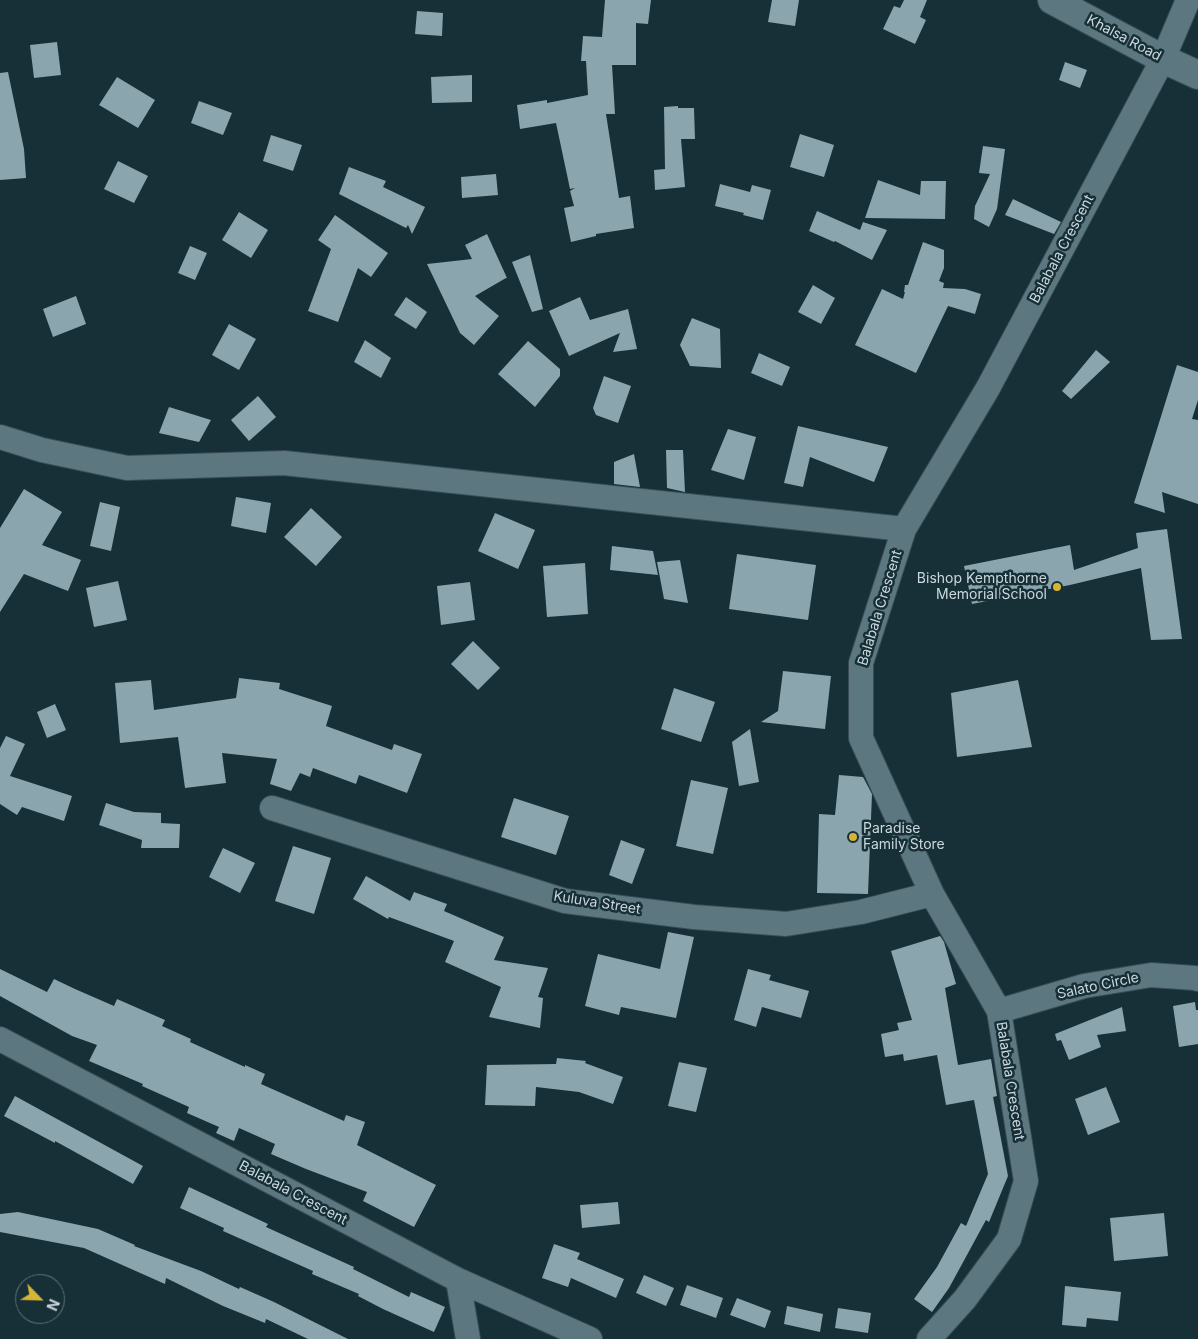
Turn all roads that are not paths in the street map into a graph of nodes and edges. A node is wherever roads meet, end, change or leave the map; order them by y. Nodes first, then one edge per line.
1 (1052, 0) edge
2 (1188, 0) edge
3 (1163, 59) junction
4 (1198, 75) edge
5 (0, 437) edge
6 (904, 529) junction
7 (272, 808) dead end
8 (932, 894) junction
9 (1198, 979) edge
10 (999, 1011) junction
11 (0, 1040) edge
12 (458, 1280) junction
13 (468, 1339) edge
14 (590, 1339) edge
15 (929, 1339) edge

1 - 3 main road, Khalsa Road
2 - 3 street, Balabala Crescent
3 - 4 main road, Khalsa Road
3 - 6 street, Balabala Crescent
5 - 6 street
6 - 8 street, Balabala Crescent
7 - 8 street, Kuluva Street
8 - 10 street, Balabala Crescent
9 - 10 street, Salato Circle
10 - 15 street, Balabala Crescent
11 - 12 street, Balabala Crescent
12 - 13 street
12 - 14 street, Balabala Crescent

